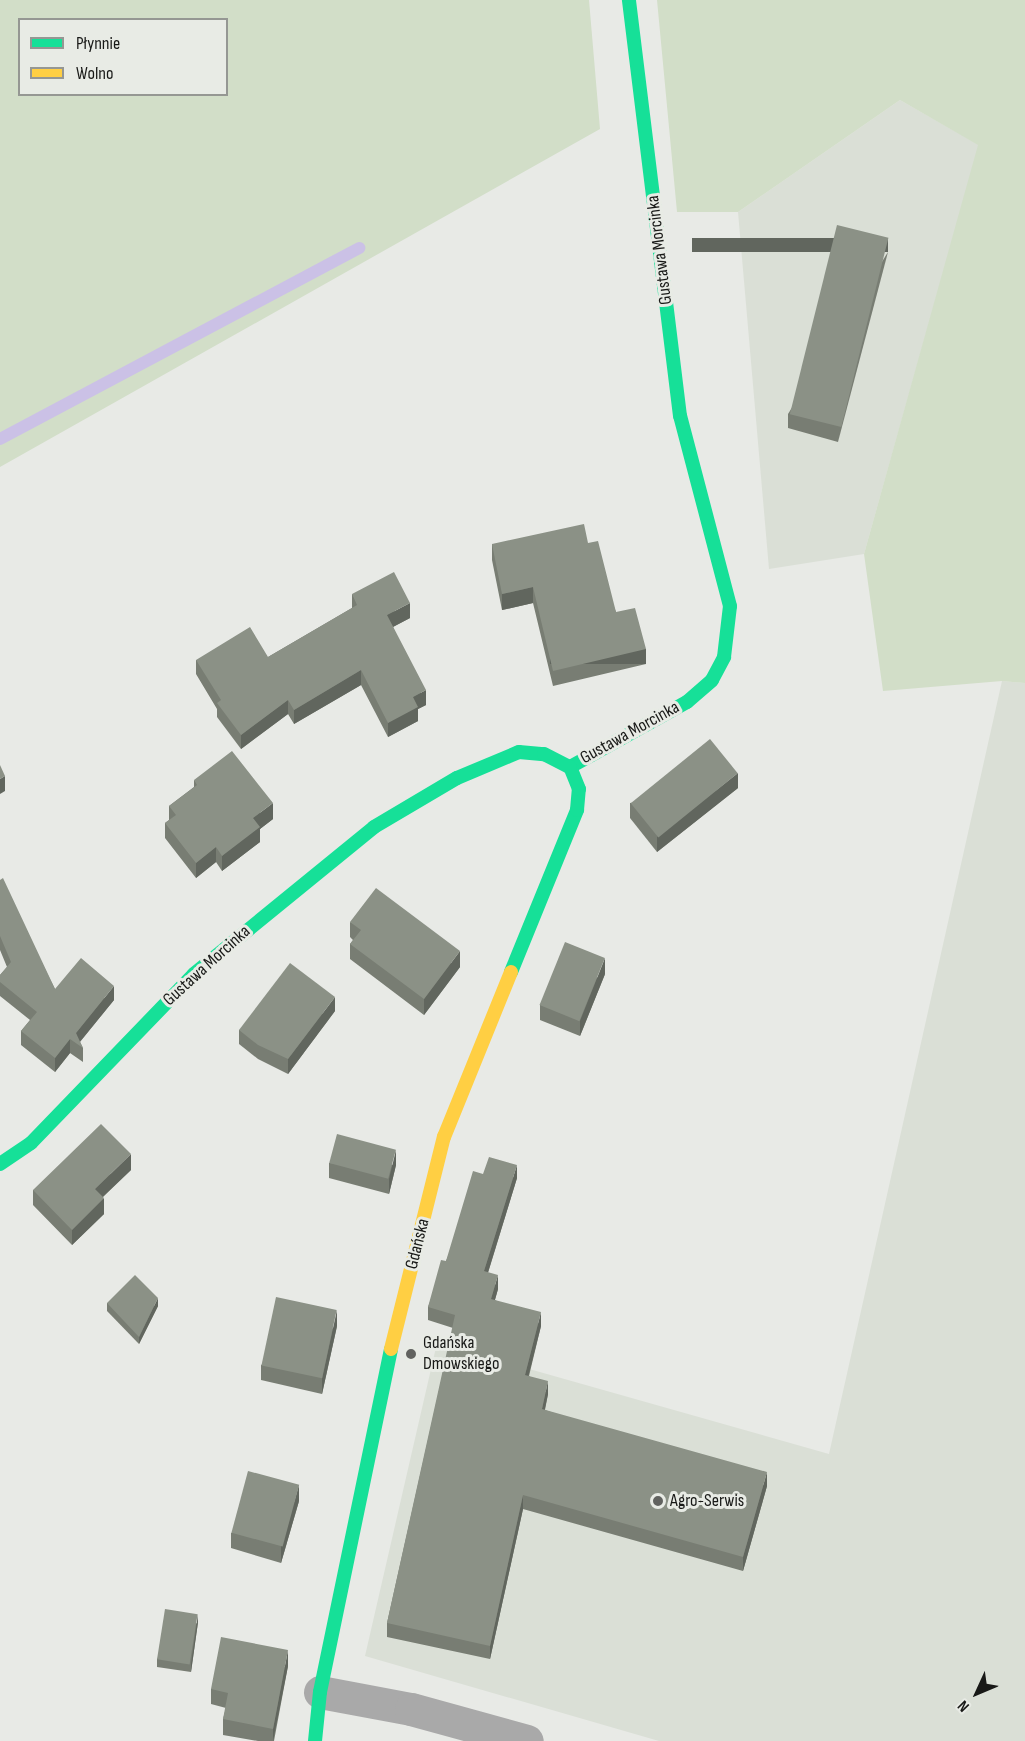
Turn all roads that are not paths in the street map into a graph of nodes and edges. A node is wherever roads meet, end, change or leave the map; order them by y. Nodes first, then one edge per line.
1 (629, 0) edge
2 (570, 767) junction
3 (0, 1164) edge
4 (320, 1692) junction
5 (315, 1741) edge
6 (527, 1741) edge

1 - 2 street, Gustawa Morcinka
2 - 3 street, Gustawa Morcinka
2 - 4 street, Gdańska
4 - 5 street, Gdańska
4 - 6 street

